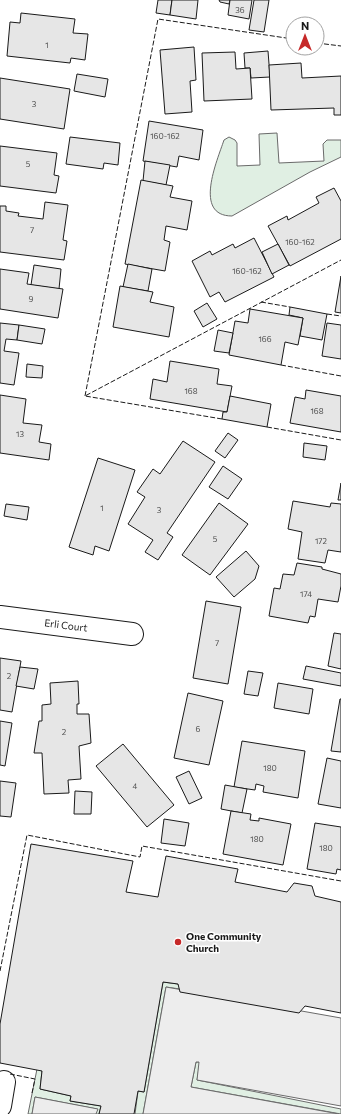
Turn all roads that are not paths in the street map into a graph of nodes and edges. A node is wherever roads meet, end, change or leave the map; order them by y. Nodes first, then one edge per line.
1 (0, 617) edge
2 (132, 634) dead end
3 (4, 1082) dead end
4 (0, 1106) edge

1 - 2 street, Erli Court
3 - 4 street

